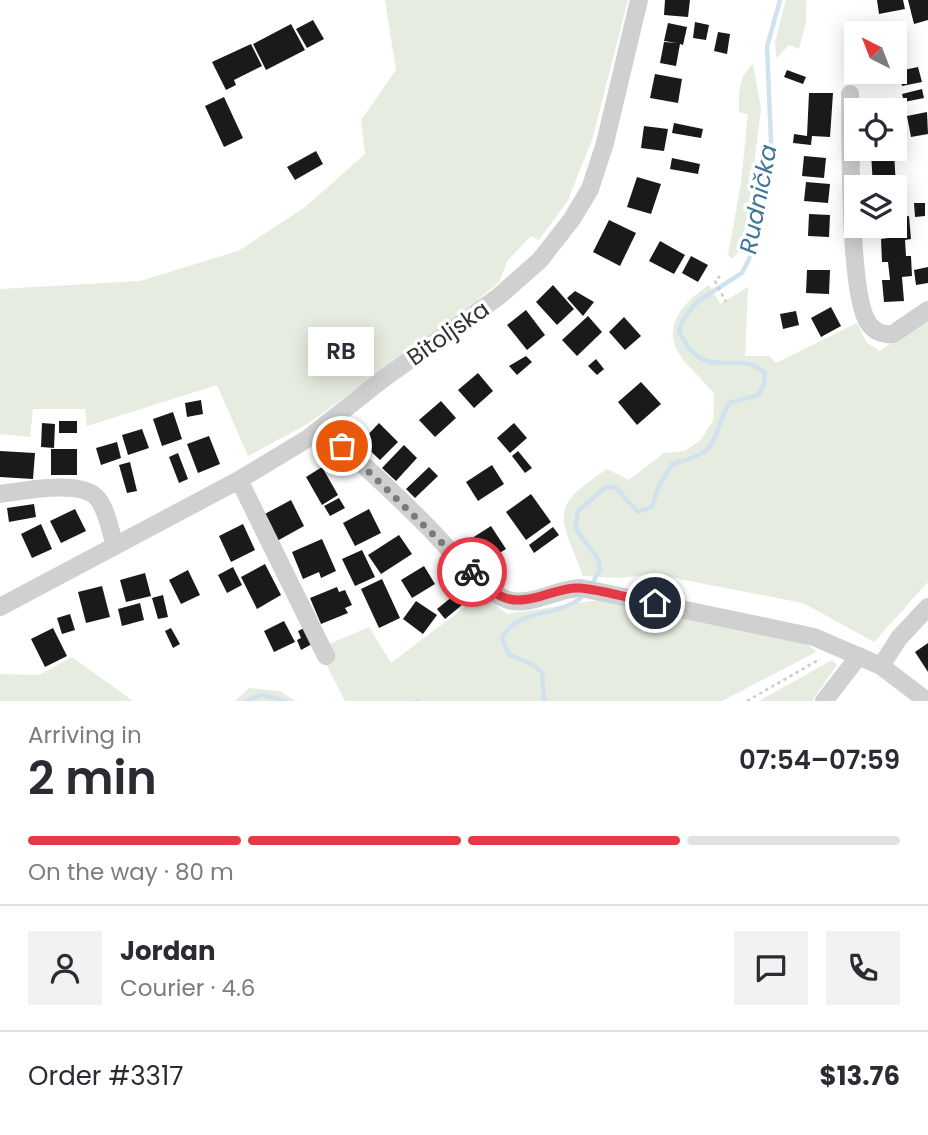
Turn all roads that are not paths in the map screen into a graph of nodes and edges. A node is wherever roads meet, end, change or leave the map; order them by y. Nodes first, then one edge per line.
1 (639, 0) edge
2 (850, 94) dead end
3 (928, 310) edge
4 (322, 429) junction
5 (239, 480) junction
6 (0, 494) edge
7 (114, 545) junction
8 (0, 607) edge
9 (928, 607) edge
10 (326, 656) dead end
11 (859, 656) junction
12 (881, 666) junction
13 (824, 701) edge
14 (927, 701) edge

1 - 4 street, Bitoljska
2 - 3 street
4 - 5 street, Bitoljska
4 - 11 street
5 - 7 street, Bitoljska
5 - 10 street
6 - 7 street
7 - 8 street, Bitoljska
9 - 12 street
11 - 12 street
11 - 13 street
12 - 14 street

